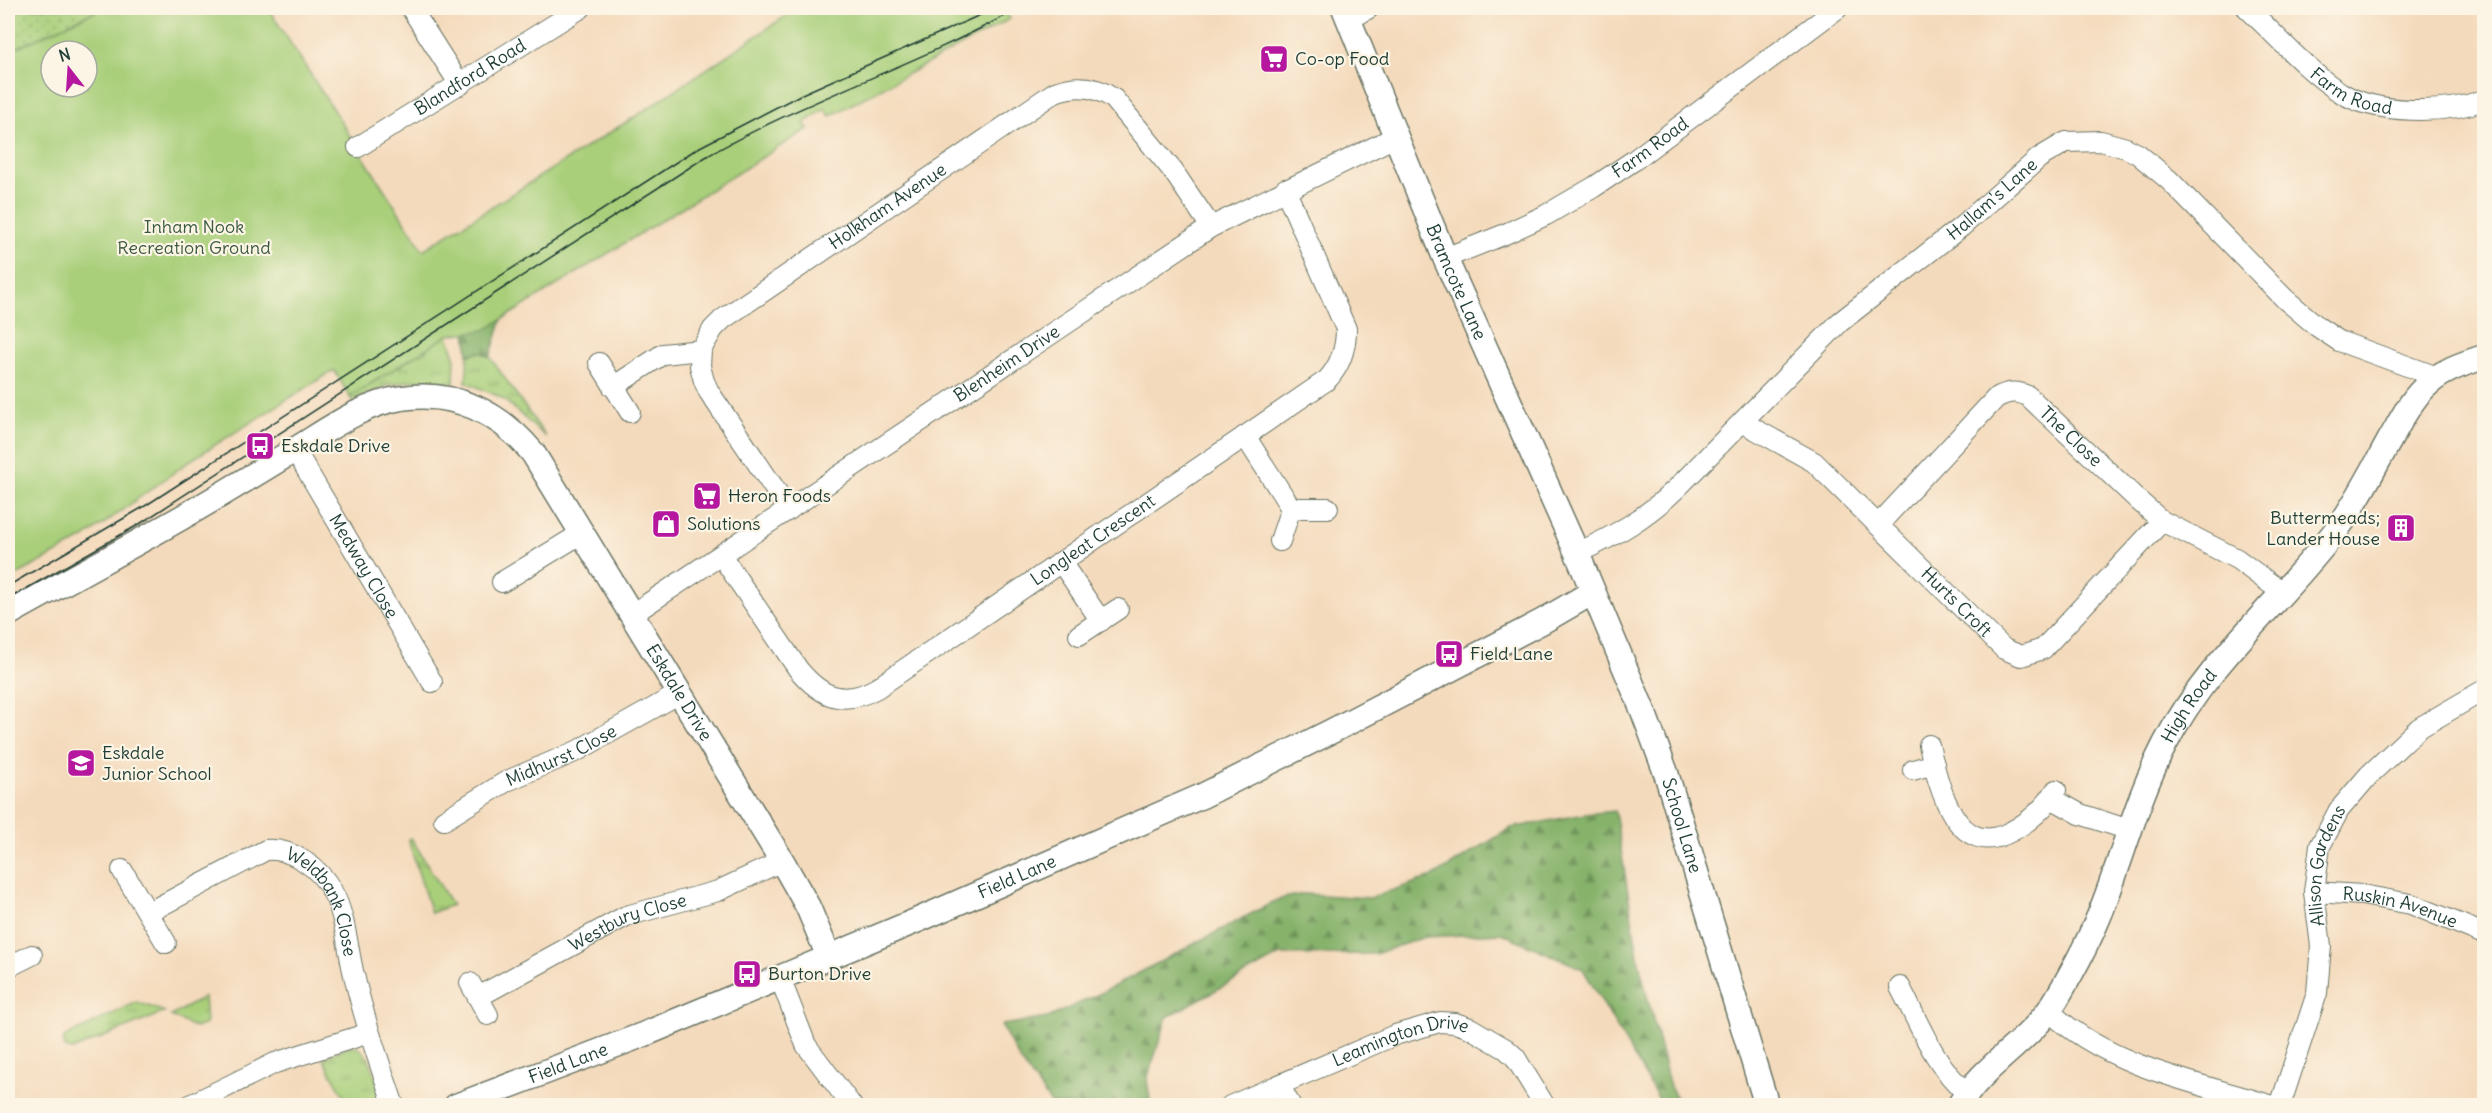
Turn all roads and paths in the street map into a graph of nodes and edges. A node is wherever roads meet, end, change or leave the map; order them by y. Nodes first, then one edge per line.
1 (411, 8) edge
2 (581, 8) edge
3 (1838, 8) edge
4 (2247, 8) edge
5 (1354, 12) edge
6 (459, 85) junction
7 (2484, 100) edge
8 (1395, 137) junction
9 (358, 147) dead end
10 (1285, 189) junction
11 (1211, 227) junction
12 (1445, 258) junction
13 (701, 350) junction
14 (2484, 357) edge
15 (598, 363) dead end
16 (2437, 377) junction
17 (613, 387) junction
18 (630, 412) dead end
19 (1742, 422) junction
20 (1245, 436) junction
21 (295, 450) junction
22 (1291, 507) junction
23 (1328, 508) dead end
24 (789, 510) junction
25 (2162, 520) junction
26 (1878, 525) junction
27 (582, 533) junction
28 (1280, 541) dead end
29 (1577, 553) junction
30 (721, 555) junction
31 (1061, 562) junction
32 (502, 582) dead end
33 (1593, 592) junction
34 (2283, 593) junction
35 (1118, 609) dead end
36 (8, 614) edge
37 (631, 615) junction
38 (1101, 621) junction
39 (1079, 635) dead end
40 (432, 682) dead end
41 (2484, 690) edge
42 (680, 693) junction
43 (1913, 770) dead end
44 (444, 820) dead end
45 (2129, 830) junction
46 (782, 861) junction
47 (122, 870) dead end
48 (2314, 892) junction
49 (148, 912) junction
50 (2484, 934) edge
51 (166, 943) dead end
52 (32, 956) dead end
53 (829, 957) junction
54 (8, 967) edge
55 (780, 978) junction
56 (1900, 987) dead end
57 (2049, 1011) junction
58 (488, 1015) dead end
59 (369, 1033) junction
60 (1279, 1085) junction
61 (1963, 1099) edge
62 (487, 1101) edge
63 (188, 1106) edge
64 (394, 1106) edge
65 (456, 1106) edge
66 (852, 1106) edge
67 (1230, 1106) edge
68 (1291, 1106) edge
69 (1545, 1106) edge
70 (1767, 1106) edge
71 (2272, 1106) edge
72 (2280, 1106) edge

1 - 6 street
2 - 6 street, Blandford Road
3 - 12 street, Farm Road
4 - 7 street, Farm Road
5 - 8 street, Bramcote Lane
6 - 9 street, Blandford Road
8 - 10 street, Blenheim Drive
8 - 12 street, Bramcote Lane
10 - 11 street, Blenheim Drive
10 - 20 street, Longleat Crescent
11 - 13 street, Holkham Avenue
11 - 24 street, Blenheim Drive
12 - 29 street, Bramcote Lane
13 - 17 street
13 - 24 street
14 - 16 street, High Road
15 - 17 street
16 - 19 street, Hallam's Lane
16 - 34 street, High Road
17 - 18 street
19 - 26 street, Hurts Croft
19 - 29 street, Hallam's Lane
20 - 22 street
20 - 31 street, Longleat Crescent
21 - 27 street, Eskdale Drive
21 - 36 street, Eskdale Drive
21 - 40 street, Medway Close
22 - 23 street
22 - 28 street
24 - 30 street, Blenheim Drive
25 - 26 street, The Close
25 - 26 street, Hurts Croft
25 - 34 street, The Close
27 - 32 street
27 - 37 street, Eskdale Drive
29 - 33 street, School Lane
30 - 31 street, Longleat Crescent
30 - 37 street, Blenheim Drive
31 - 38 street
33 - 53 street, Field Lane
33 - 70 street, School Lane
34 - 45 street, High Road
35 - 38 street
37 - 42 street, Eskdale Drive
38 - 39 street
41 - 48 street, Allison Gardens
42 - 44 street, Midhurst Close
42 - 46 street, Eskdale Drive
43 - 45 street
45 - 57 street, High Road
46 - 53 street, Eskdale Drive
46 - 58 street, Westbury Close
47 - 49 street
48 - 50 street, Ruskin Avenue
48 - 72 street, Allison Gardens
49 - 51 street
49 - 59 street, Weldbank Close
52 - 54 street
53 - 55 street, Field Lane
55 - 62 street, Field Lane
55 - 66 street
56 - 61 street
57 - 61 street, High Road
57 - 71 street
59 - 63 street
59 - 64 street, Weldbank Close
60 - 67 street, Leamington Drive
60 - 68 street
60 - 69 street, Leamington Drive
62 - 65 street, Field Lane

